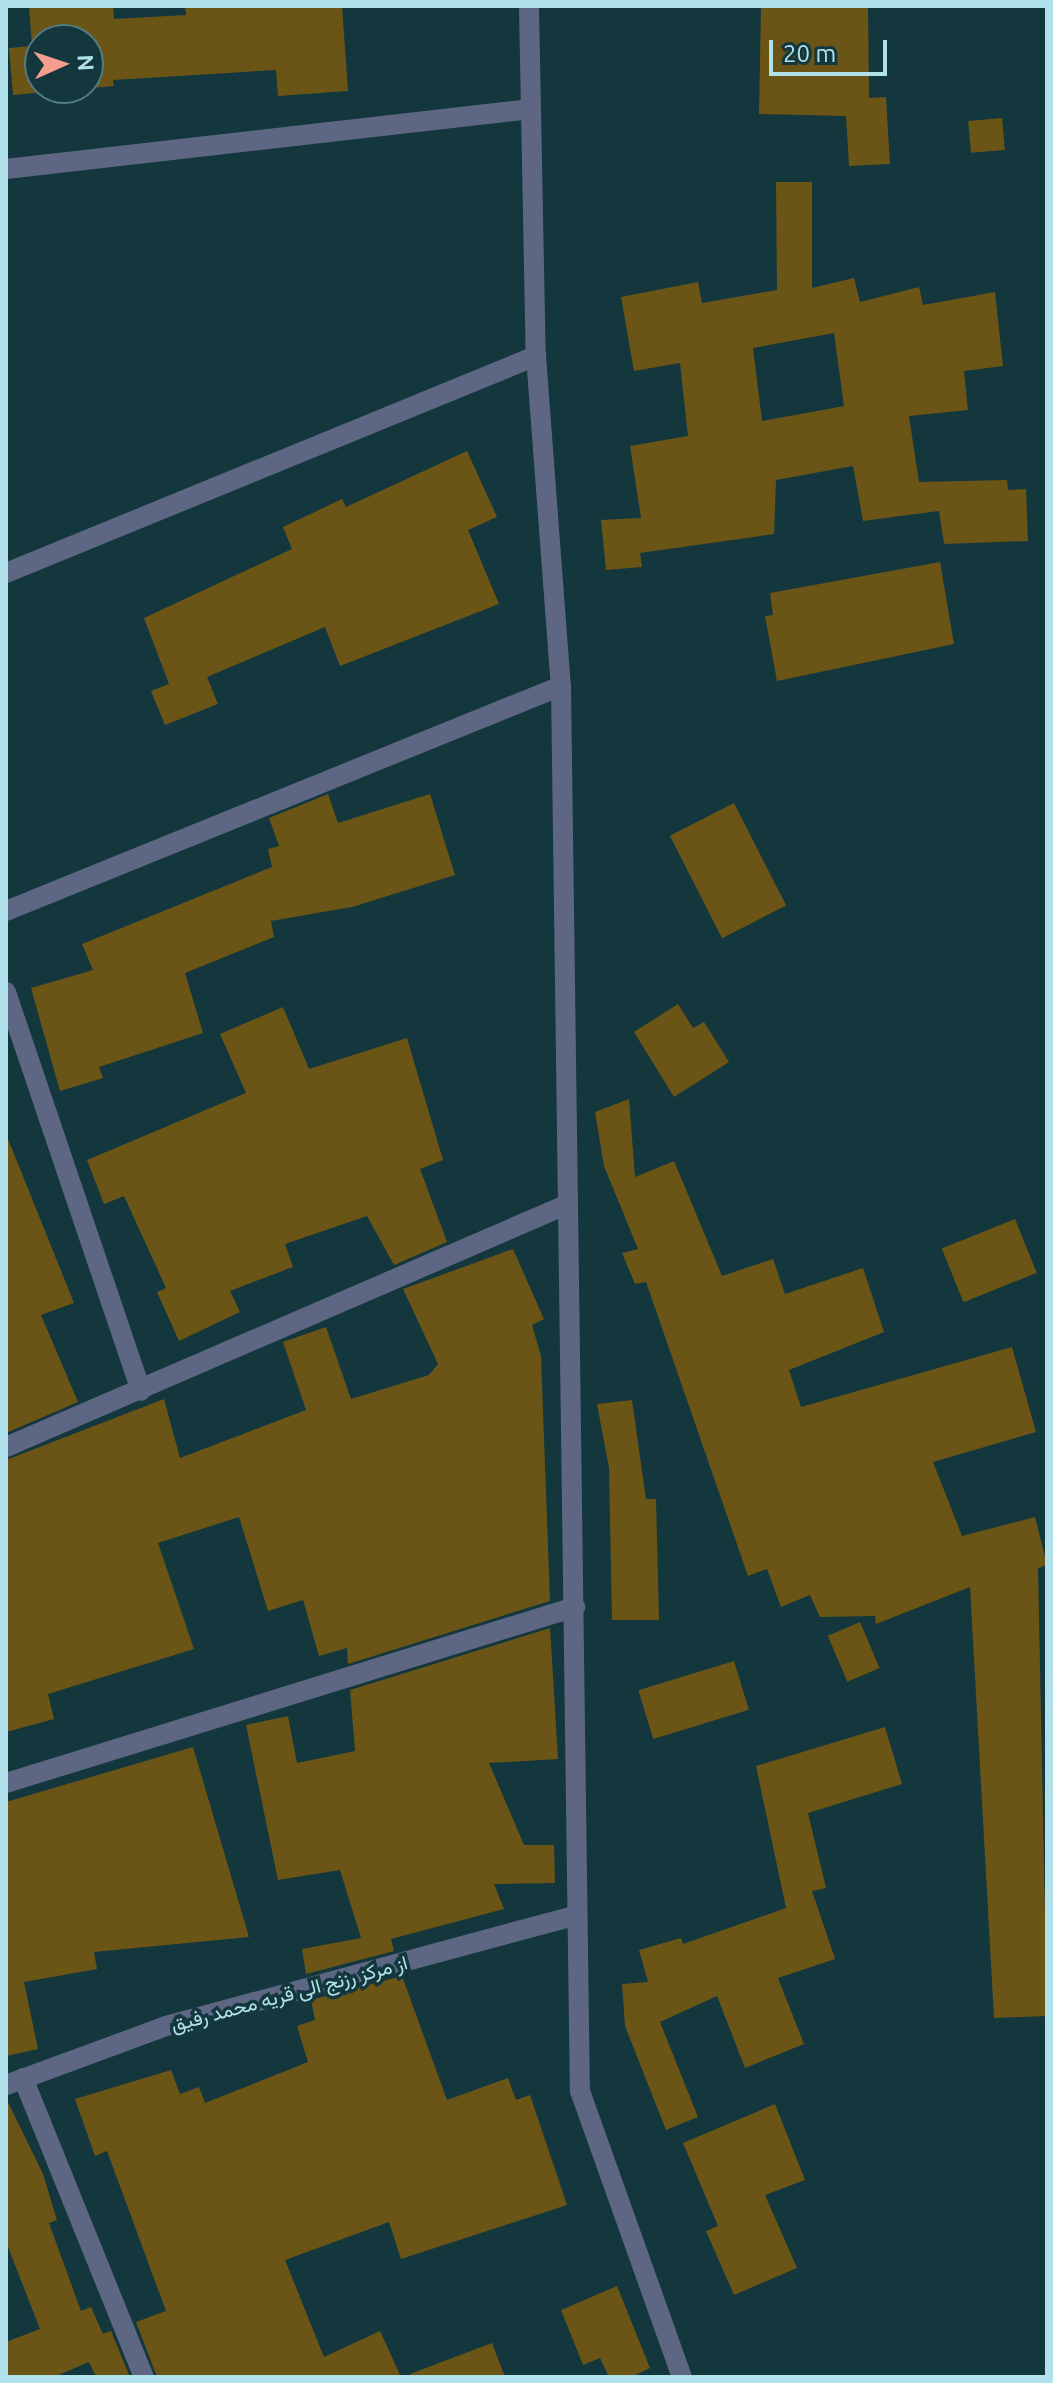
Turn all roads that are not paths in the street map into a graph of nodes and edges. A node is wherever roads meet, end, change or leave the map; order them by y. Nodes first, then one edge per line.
1 (529, 6) edge
2 (531, 109) junction
3 (6, 169) edge
4 (536, 356) junction
5 (6, 573) edge
6 (561, 686) junction
7 (6, 911) edge
8 (6, 992) edge
9 (568, 1204) junction
10 (141, 1391) junction
11 (6, 1447) edge
12 (575, 1607) junction
13 (6, 1783) edge
14 (576, 1915) junction
15 (14, 2082) edge
16 (144, 2377) edge
17 (682, 2377) edge

1 - 2 street
2 - 3 street
2 - 4 street
4 - 5 street
4 - 6 street
6 - 7 street
6 - 9 street
8 - 10 street
9 - 10 street
9 - 12 street
10 - 11 street
12 - 13 street
12 - 14 street
14 - 15 street, از مرکز رزنج الی قریه محمد رفیق
14 - 17 street
15 - 16 street

